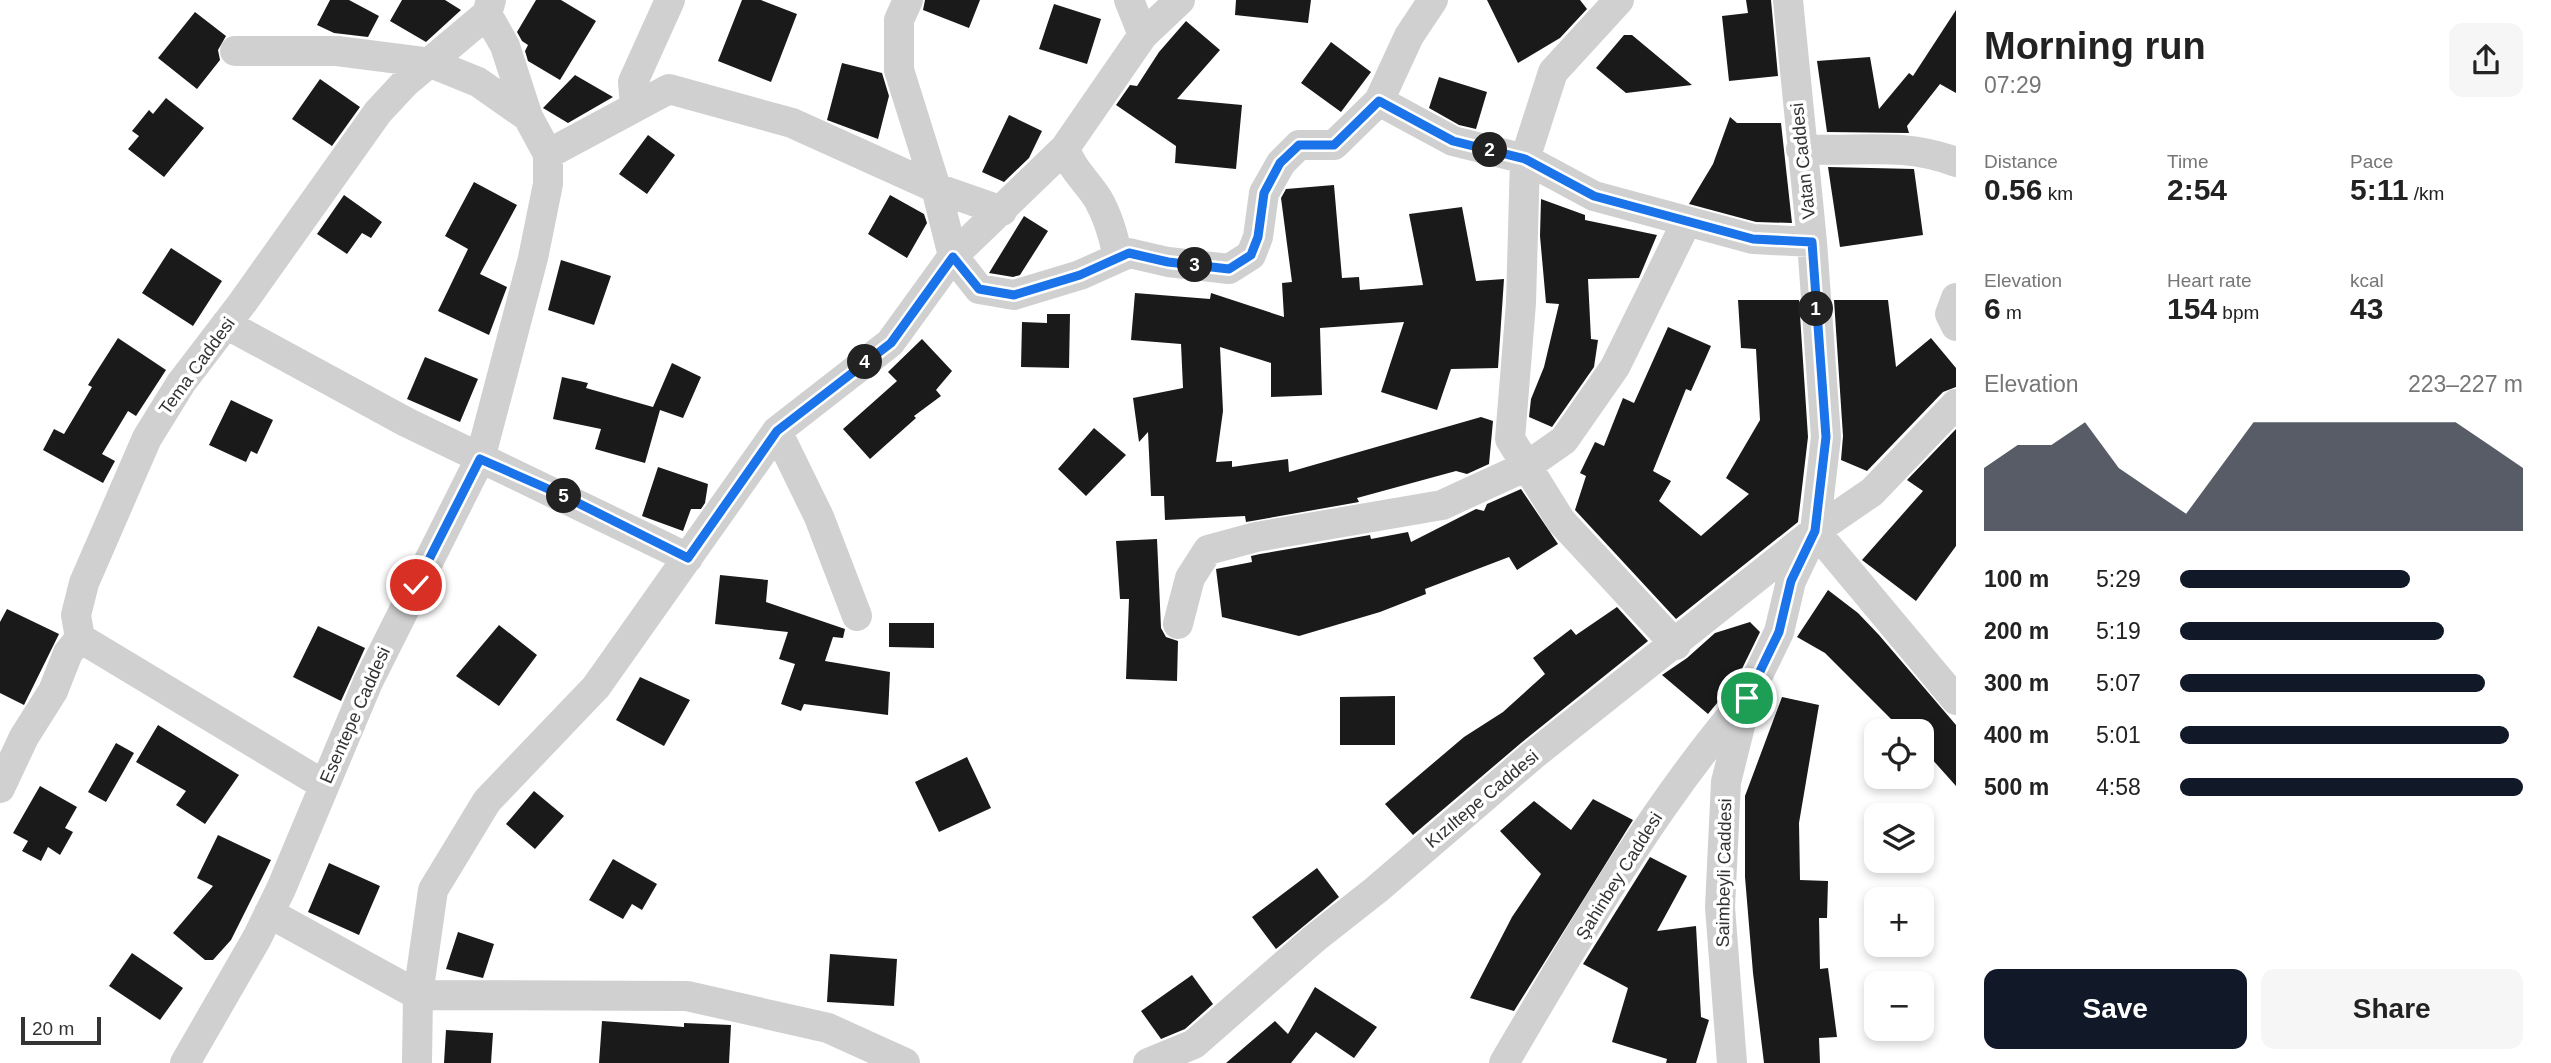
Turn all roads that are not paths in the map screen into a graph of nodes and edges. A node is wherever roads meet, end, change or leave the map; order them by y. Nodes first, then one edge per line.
1 (670, 0) edge
2 (908, 0) edge
3 (1129, 0) edge
4 (1180, 0) edge
5 (1433, 0) edge
6 (1619, 0) edge
7 (1788, 0) edge
8 (489, 7) edge
9 (1143, 35) junction
10 (236, 51) dead end
11 (431, 63) junction
12 (1379, 101) junction
13 (635, 107) junction
14 (528, 117) junction
15 (1066, 148) junction
16 (1801, 149) junction
17 (548, 154) junction
18 (1525, 159) junction
19 (1956, 162) edge
20 (936, 188) junction
21 (1002, 211) junction
22 (1687, 221) junction
23 (1812, 242) junction
24 (953, 257) junction
25 (1118, 258) junction
26 (1956, 299) edge
27 (226, 324) junction
28 (1956, 326) edge
29 (1956, 404) edge
30 (777, 431) junction
31 (480, 459) junction
32 (1527, 466) junction
33 (1815, 531) junction
34 (688, 558) junction
35 (857, 616) dead end
36 (1178, 624) dead end
37 (80, 638) junction
38 (1676, 645) junction
39 (1747, 698) junction
40 (1956, 700) edge
41 (324, 785) junction
42 (0, 788) edge
43 (269, 913) junction
44 (418, 995) junction
45 (1727, 1015) junction
46 (185, 1063) edge
47 (417, 1063) edge
48 (905, 1063) edge
49 (1148, 1063) edge
50 (1504, 1063) edge
51 (1716, 1063) edge
52 (1732, 1063) edge

1 - 13 street
2 - 20 street
3 - 9 street
4 - 9 street
5 - 12 street
6 - 18 street
7 - 16 street, Vatan Caddesi
8 - 11 street, Tema Caddesi
8 - 14 street
9 - 15 street
10 - 11 street
11 - 14 street
11 - 27 street, Tema Caddesi
12 - 18 street
12 - 25 street
13 - 17 street
13 - 20 street
14 - 17 street
15 - 21 street
15 - 25 street
16 - 19 street
16 - 23 street, Vatan Caddesi
17 - 31 street, Esentepe Caddesi
18 - 22 street
18 - 32 street
20 - 21 street
20 - 24 street
21 - 24 street
22 - 23 street
22 - 32 street
23 - 33 street, Vatan Caddesi
24 - 25 street
24 - 30 street
26 - 28 street
27 - 31 street
27 - 37 street, Tema Caddesi
29 - 33 street, Kızıltepe Caddesi
30 - 34 street
30 - 35 street
31 - 34 street
31 - 41 street, Esentepe Caddesi
32 - 36 street
32 - 38 street
33 - 38 street, Kızıltepe Caddesi
33 - 39 street, Saimbeyli Caddesi
33 - 40 street
34 - 44 street
37 - 41 street
37 - 42 street
38 - 49 street, Kızıltepe Caddesi
39 - 45 street, Saimbeyli Caddesi
39 - 50 street, Şahinbey Caddesi
41 - 43 street, Esentepe Caddesi
43 - 44 street
43 - 46 street, Esentepe Caddesi
44 - 47 street
44 - 48 street
45 - 51 street
45 - 52 street, Saimbeyli Caddesi

